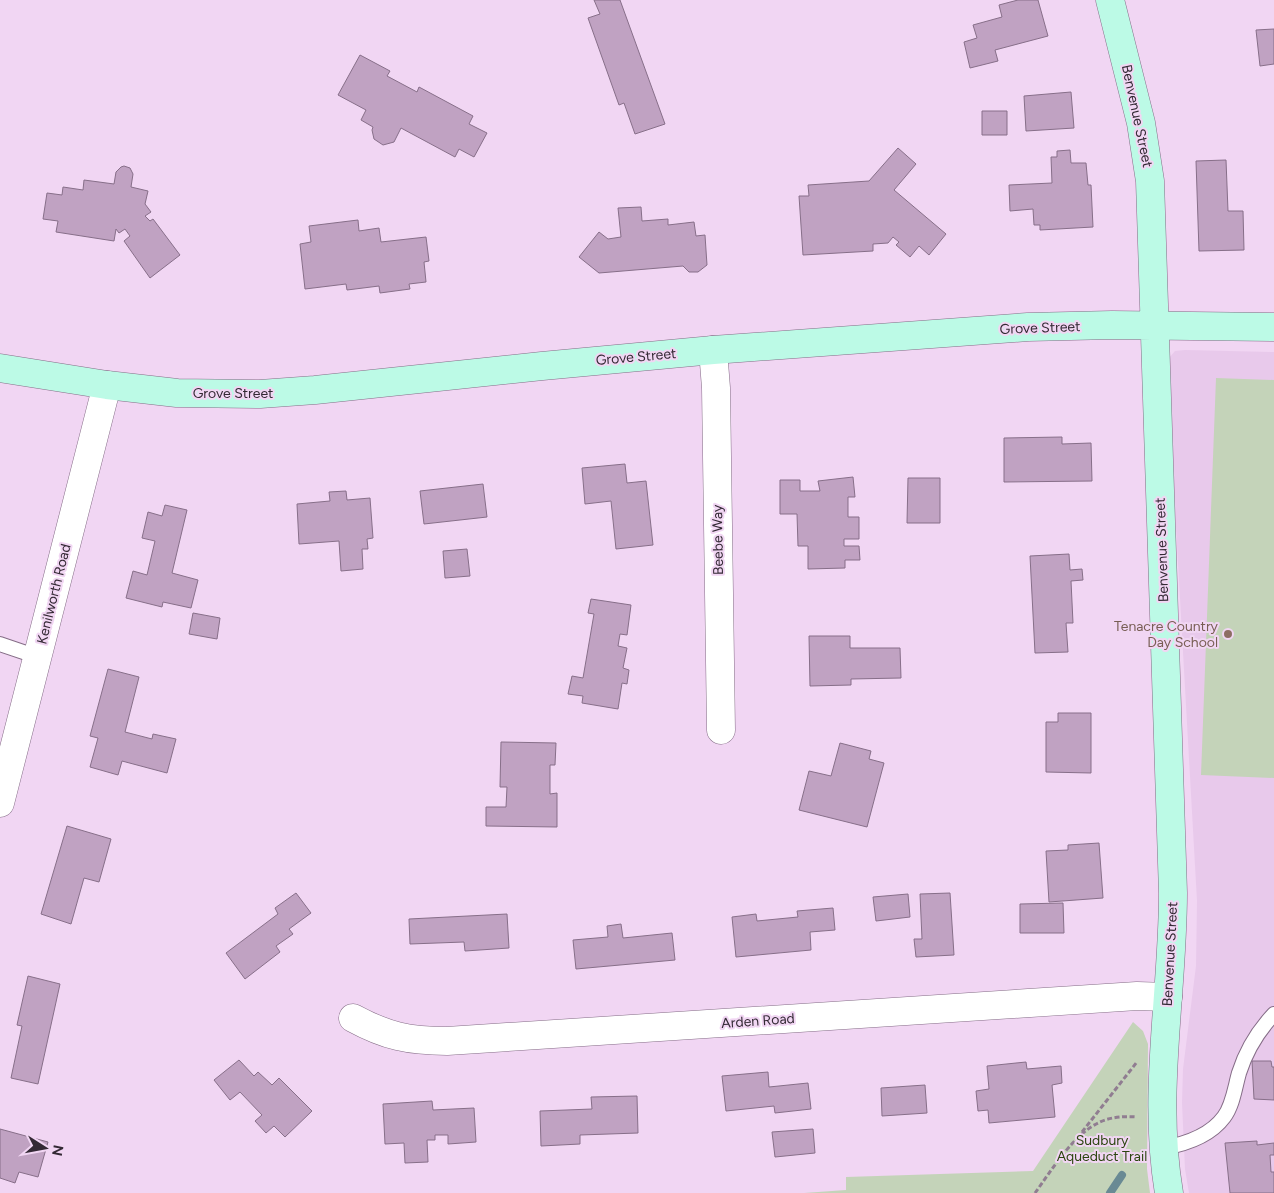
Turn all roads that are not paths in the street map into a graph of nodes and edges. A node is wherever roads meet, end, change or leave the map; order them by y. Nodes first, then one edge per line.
1 (1110, 0) edge
2 (1154, 325) junction
3 (1274, 328) edge
4 (713, 350) junction
5 (0, 368) edge
6 (107, 385) junction
7 (0, 644) edge
8 (38, 657) junction
9 (721, 730) dead end
10 (0, 803) edge
11 (1168, 997) junction
12 (1274, 1014) edge
13 (353, 1018) dead end
14 (1163, 1148) junction
15 (1169, 1193) edge

1 - 2 street, Benvenue Street
2 - 3 street, Grove Street
2 - 4 street, Grove Street
2 - 11 street, Benvenue Street
4 - 6 street, Grove Street
4 - 9 street, Beebe Way
5 - 6 street, Grove Street
6 - 8 street, Kenilworth Road
7 - 8 lane
8 - 10 street, Kenilworth Road
11 - 13 street, Arden Road
11 - 14 street, Benvenue Street
12 - 14 lane
14 - 15 street, Benvenue Street

